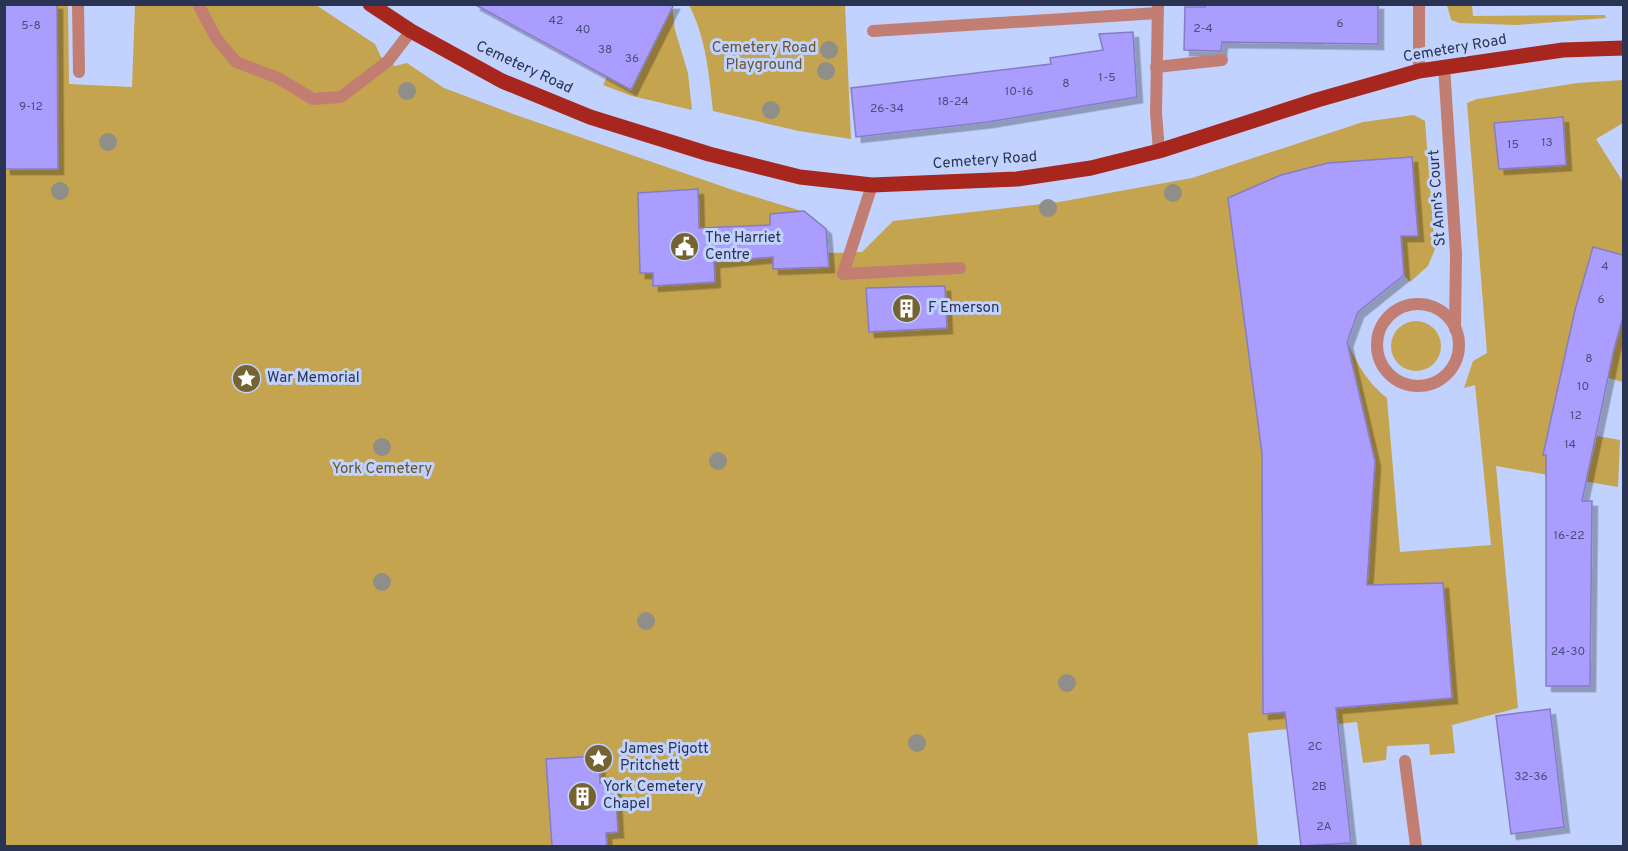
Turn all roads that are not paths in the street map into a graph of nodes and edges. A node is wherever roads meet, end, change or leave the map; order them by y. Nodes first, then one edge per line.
1 (78, 4) edge
2 (198, 4) edge
3 (370, 4) edge
4 (1419, 4) edge
5 (1158, 9) edge
6 (411, 31) junction
7 (873, 31) dead end
8 (1623, 48) edge
9 (1222, 60) dead end
10 (1444, 66) junction
11 (1156, 67) junction
12 (1419, 71) junction
13 (79, 72) dead end
14 (1159, 151) junction
15 (873, 185) junction
16 (960, 268) dead end
17 (1455, 329) junction
18 (1405, 761) dead end
19 (1416, 846) edge

1 - 13 street
2 - 6 street
3 - 6 main road, Cemetery Road
4 - 12 street
5 - 7 street
5 - 11 street
6 - 15 main road, Cemetery Road
8 - 10 main road, Cemetery Road
9 - 11 street
10 - 12 main road, Cemetery Road
10 - 17 street, St Ann's Court
11 - 14 street
12 - 14 main road, Cemetery Road
14 - 15 main road, Cemetery Road
15 - 16 street
17 - 17 street, St Ann's Court
18 - 19 street

